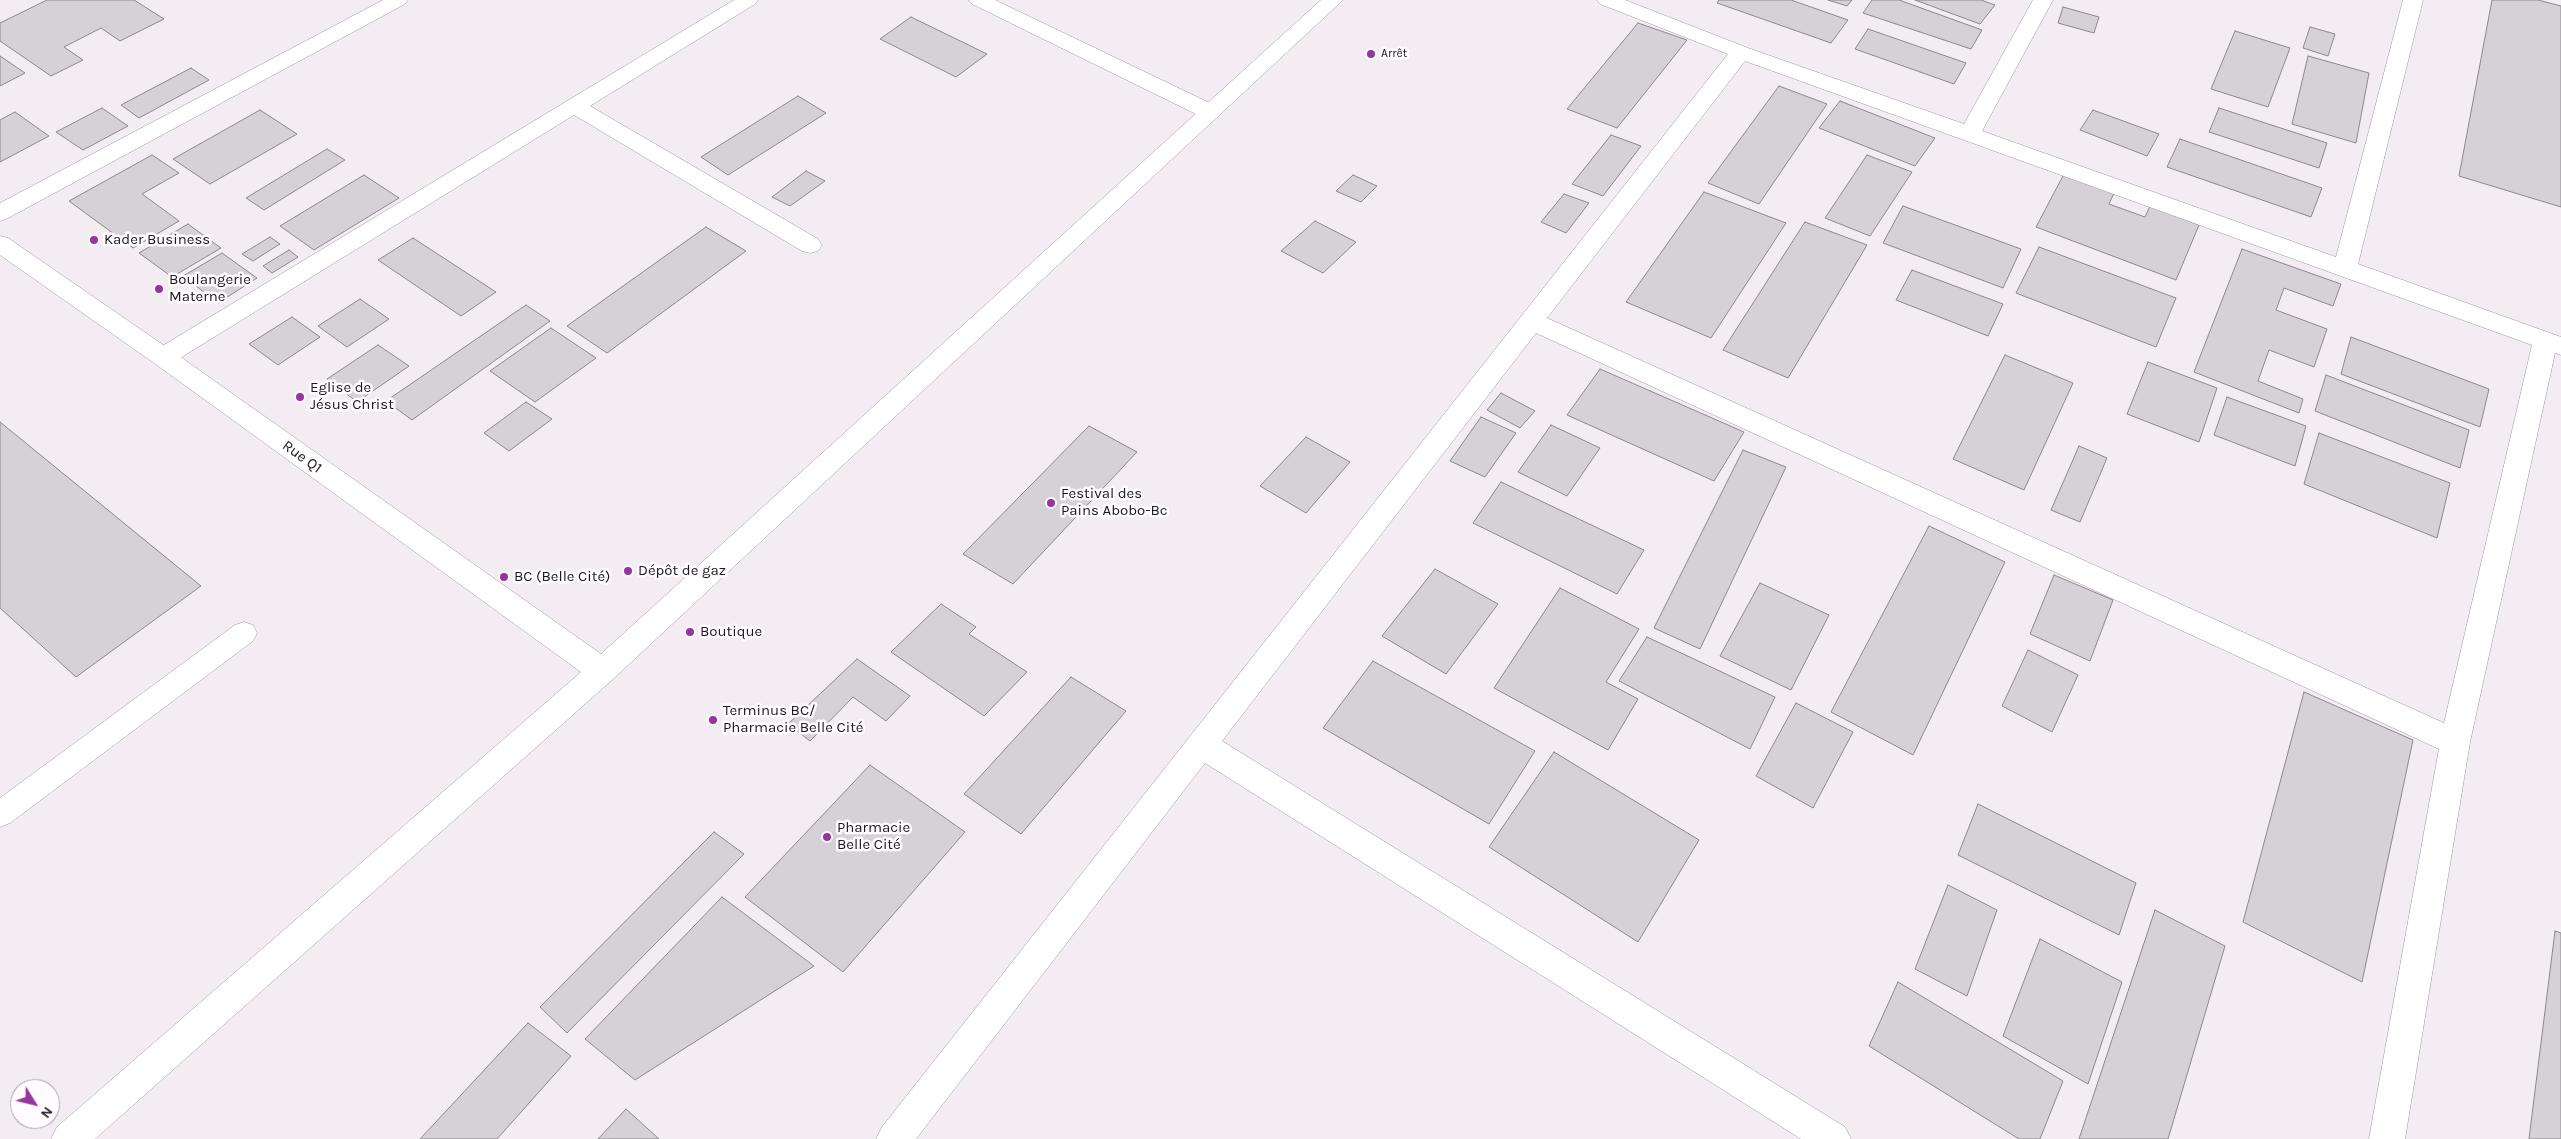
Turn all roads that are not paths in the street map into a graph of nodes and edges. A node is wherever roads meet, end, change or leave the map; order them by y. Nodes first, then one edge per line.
1 (396, 0) edge
2 (748, 0) edge
3 (979, 0) edge
4 (1333, 0) edge
5 (1607, 0) edge
6 (2043, 0) edge
7 (2413, 0) edge
8 (1742, 52) junction
9 (574, 106) junction
10 (1210, 112) junction
11 (1970, 134) junction
12 (0, 213) edge
13 (0, 244) edge
14 (810, 245) dead end
15 (2345, 269) junction
16 (1531, 321) junction
17 (2553, 343) edge
18 (163, 357) junction
19 (244, 633) dead end
20 (602, 671) junction
21 (2455, 742) junction
22 (1203, 745) junction
23 (0, 814) edge
24 (69, 1139) edge
25 (894, 1139) edge
26 (1833, 1139) edge
27 (2387, 1139) edge

1 - 12 street
2 - 9 street
3 - 10 street
4 - 10 street
5 - 8 street
6 - 11 street
7 - 15 street
8 - 11 street
8 - 16 street
9 - 14 street
9 - 18 street
10 - 20 street
11 - 15 street
13 - 18 street, Rue Q1
15 - 17 street
16 - 21 street
16 - 22 street
17 - 21 street
18 - 20 street, Rue Q1
19 - 23 lane
20 - 24 street
21 - 27 street
22 - 25 street
22 - 26 street

